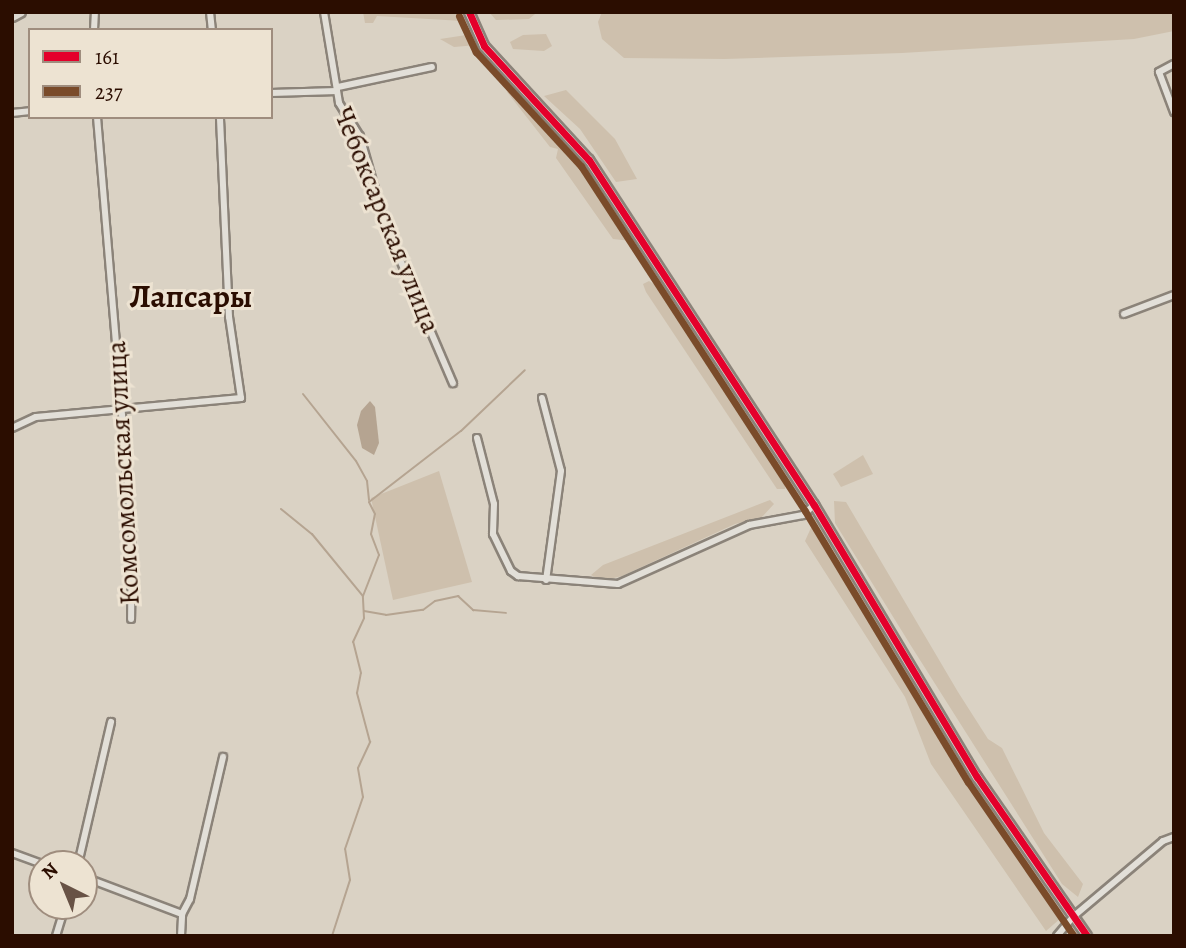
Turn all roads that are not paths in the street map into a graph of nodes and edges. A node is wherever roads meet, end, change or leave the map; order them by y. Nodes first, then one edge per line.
1 (20, 12) edge
2 (324, 12) edge
3 (469, 12) edge
4 (12, 16) edge
5 (1174, 64) edge
6 (432, 66) dead end
7 (338, 89) junction
8 (273, 93) edge
9 (1174, 112) edge
10 (97, 119) edge
11 (219, 119) edge
12 (1174, 295) edge
13 (1124, 314) dead end
14 (453, 383) dead end
15 (542, 398) dead end
16 (121, 411) junction
17 (12, 428) edge
18 (477, 438) dead end
19 (814, 505) junction
20 (546, 580) junction
21 (131, 619) dead end
22 (111, 722) dead end
23 (223, 757) dead end
24 (1174, 837) edge
25 (81, 850) edge
26 (98, 882) edge
27 (182, 914) junction
28 (1074, 916) junction
29 (181, 936) edge
30 (1057, 936) edge
31 (1087, 936) edge

1 - 4 highway
2 - 7 street, Чебоксарская улица
3 - 19 street
5 - 9 street
6 - 7 street
7 - 8 street
7 - 14 street, Чебоксарская улица
10 - 16 street, Комсомольская улица
11 - 16 street
12 - 13 street
15 - 20 street
16 - 17 street
16 - 21 street, Комсомольская улица
18 - 20 street
19 - 20 street
19 - 28 street
22 - 25 street
23 - 27 street
24 - 28 street
26 - 27 street
27 - 29 street
28 - 30 street
28 - 31 street

